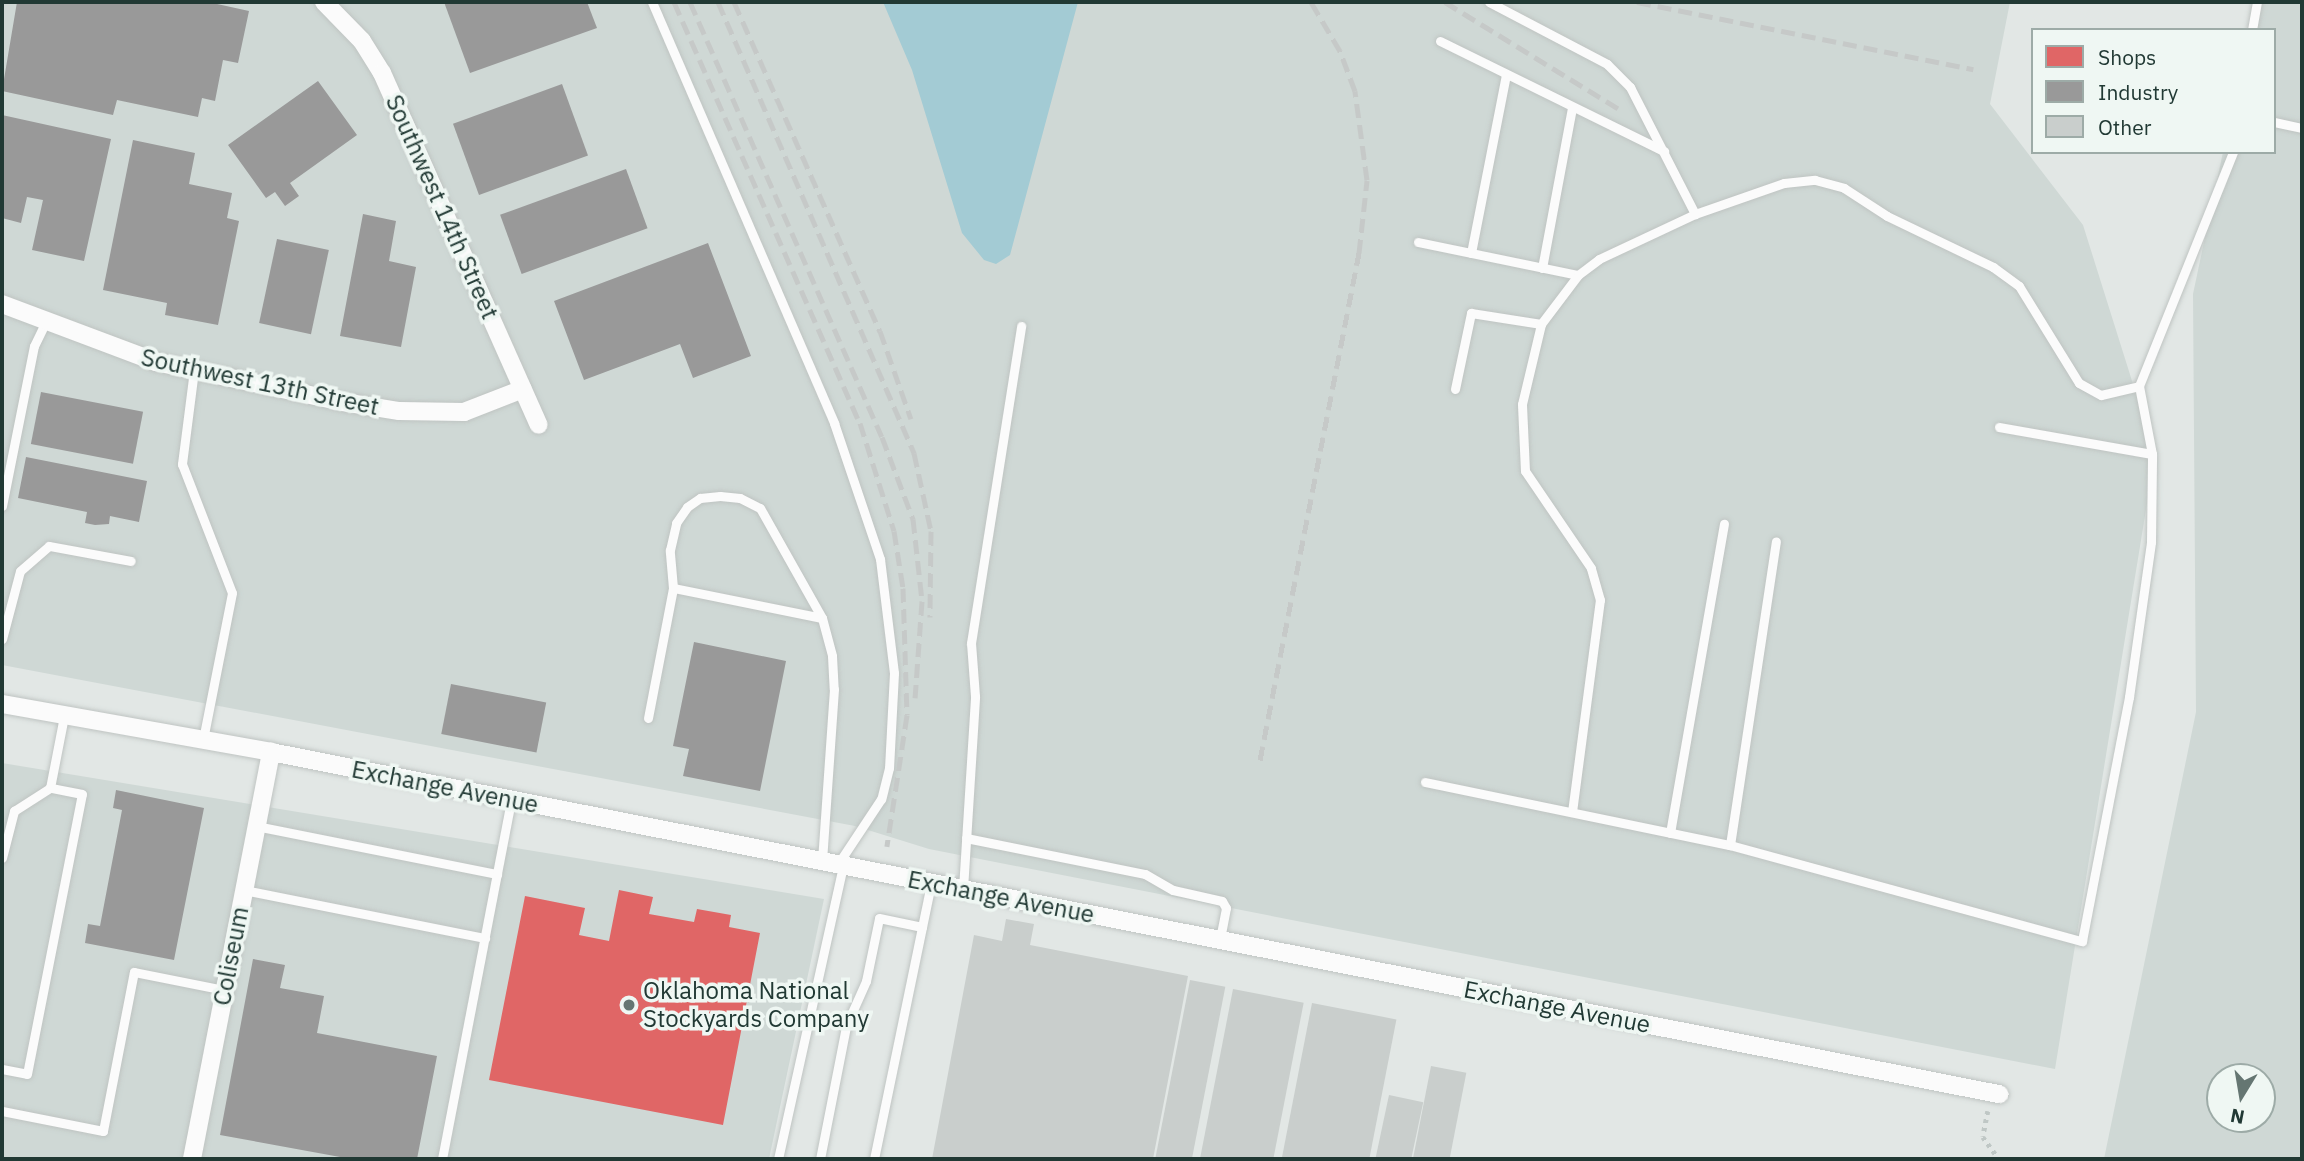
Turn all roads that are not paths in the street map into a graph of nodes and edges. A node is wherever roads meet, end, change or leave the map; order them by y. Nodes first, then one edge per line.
1 (324, 2) edge
2 (652, 2) edge
3 (1489, 2) edge
4 (2257, 2) edge
5 (2252, 28) edge
6 (1440, 40) dead end
7 (1506, 74) junction
8 (1572, 107) junction
9 (2276, 122) edge
10 (2302, 128) edge
11 (1665, 151) junction
12 (2232, 154) edge
13 (1695, 214) junction
14 (1418, 242) dead end
15 (1471, 253) junction
16 (1542, 268) junction
17 (1578, 275) junction
18 (2, 304) edge
19 (46, 321) junction
20 (1541, 324) junction
21 (1021, 326) dead end
22 (194, 370) junction
23 (2139, 386) junction
24 (523, 388) junction
25 (1455, 389) dead end
26 (540, 425) dead end
27 (2000, 427) dead end
28 (2152, 454) junction
29 (2, 506) edge
30 (1724, 524) dead end
31 (1776, 541) dead end
32 (131, 561) dead end
33 (673, 588) junction
34 (822, 618) junction
35 (2, 639) edge
36 (2, 704) edge
37 (64, 716) junction
38 (648, 718) dead end
39 (203, 740) junction
40 (271, 752) junction
41 (1425, 782) dead end
42 (50, 788) junction
43 (511, 800) junction
44 (1573, 813) junction
45 (256, 827) junction
46 (1670, 833) junction
47 (966, 838) junction
48 (1730, 845) junction
49 (2, 858) edge
50 (834, 864) junction
51 (497, 874) junction
52 (931, 883) junction
53 (962, 889) junction
54 (244, 890) junction
55 (922, 927) junction
56 (485, 938) junction
57 (1220, 940) junction
58 (224, 990) junction
59 (2, 1069) edge
60 (1995, 1094) road end
61 (2, 1111) edge
62 (192, 1159) edge
63 (442, 1159) edge
64 (778, 1159) edge
65 (820, 1159) edge
66 (874, 1159) edge

1 - 24 street, Southwest 14th Street
2 - 50 lane
3 - 11 lane
4 - 5 lane
6 - 7 lane
7 - 8 lane
7 - 15 lane
8 - 11 lane
8 - 16 lane
9 - 10 lane
11 - 13 lane
12 - 23 lane
13 - 17 lane
13 - 23 lane
14 - 15 lane
15 - 16 lane
16 - 17 lane
17 - 20 lane
18 - 19 street, Southwest 13th Street
19 - 22 street, Southwest 13th Street
19 - 29 lane
20 - 25 lane
20 - 44 lane
21 - 47 lane
22 - 24 street, Southwest 13th Street
22 - 39 lane
23 - 28 lane
24 - 26 street, Southwest 14th Street
27 - 28 lane
28 - 48 lane
30 - 46 lane
31 - 48 lane
32 - 35 lane
33 - 34 lane
33 - 34 lane
33 - 38 lane
34 - 50 lane
36 - 37 street, Exchange Avenue
37 - 39 street, Exchange Avenue
37 - 42 lane
39 - 40 street, Exchange Avenue
40 - 43 street, Exchange Avenue
40 - 45 street, Coliseum
41 - 44 lane
42 - 49 lane
42 - 59 lane
43 - 50 street, Exchange Avenue
43 - 51 lane
44 - 46 lane
45 - 51 lane
45 - 54 street, Coliseum
46 - 48 lane
47 - 53 lane
47 - 57 lane
50 - 52 street, Exchange Avenue
50 - 64 lane
51 - 56 lane
52 - 53 street, Exchange Avenue
52 - 55 lane
53 - 57 street, Exchange Avenue
54 - 56 lane
54 - 58 street, Coliseum
55 - 65 lane
55 - 66 lane
56 - 63 lane
57 - 60 street, Exchange Avenue
58 - 61 lane
58 - 62 street, Coliseum

